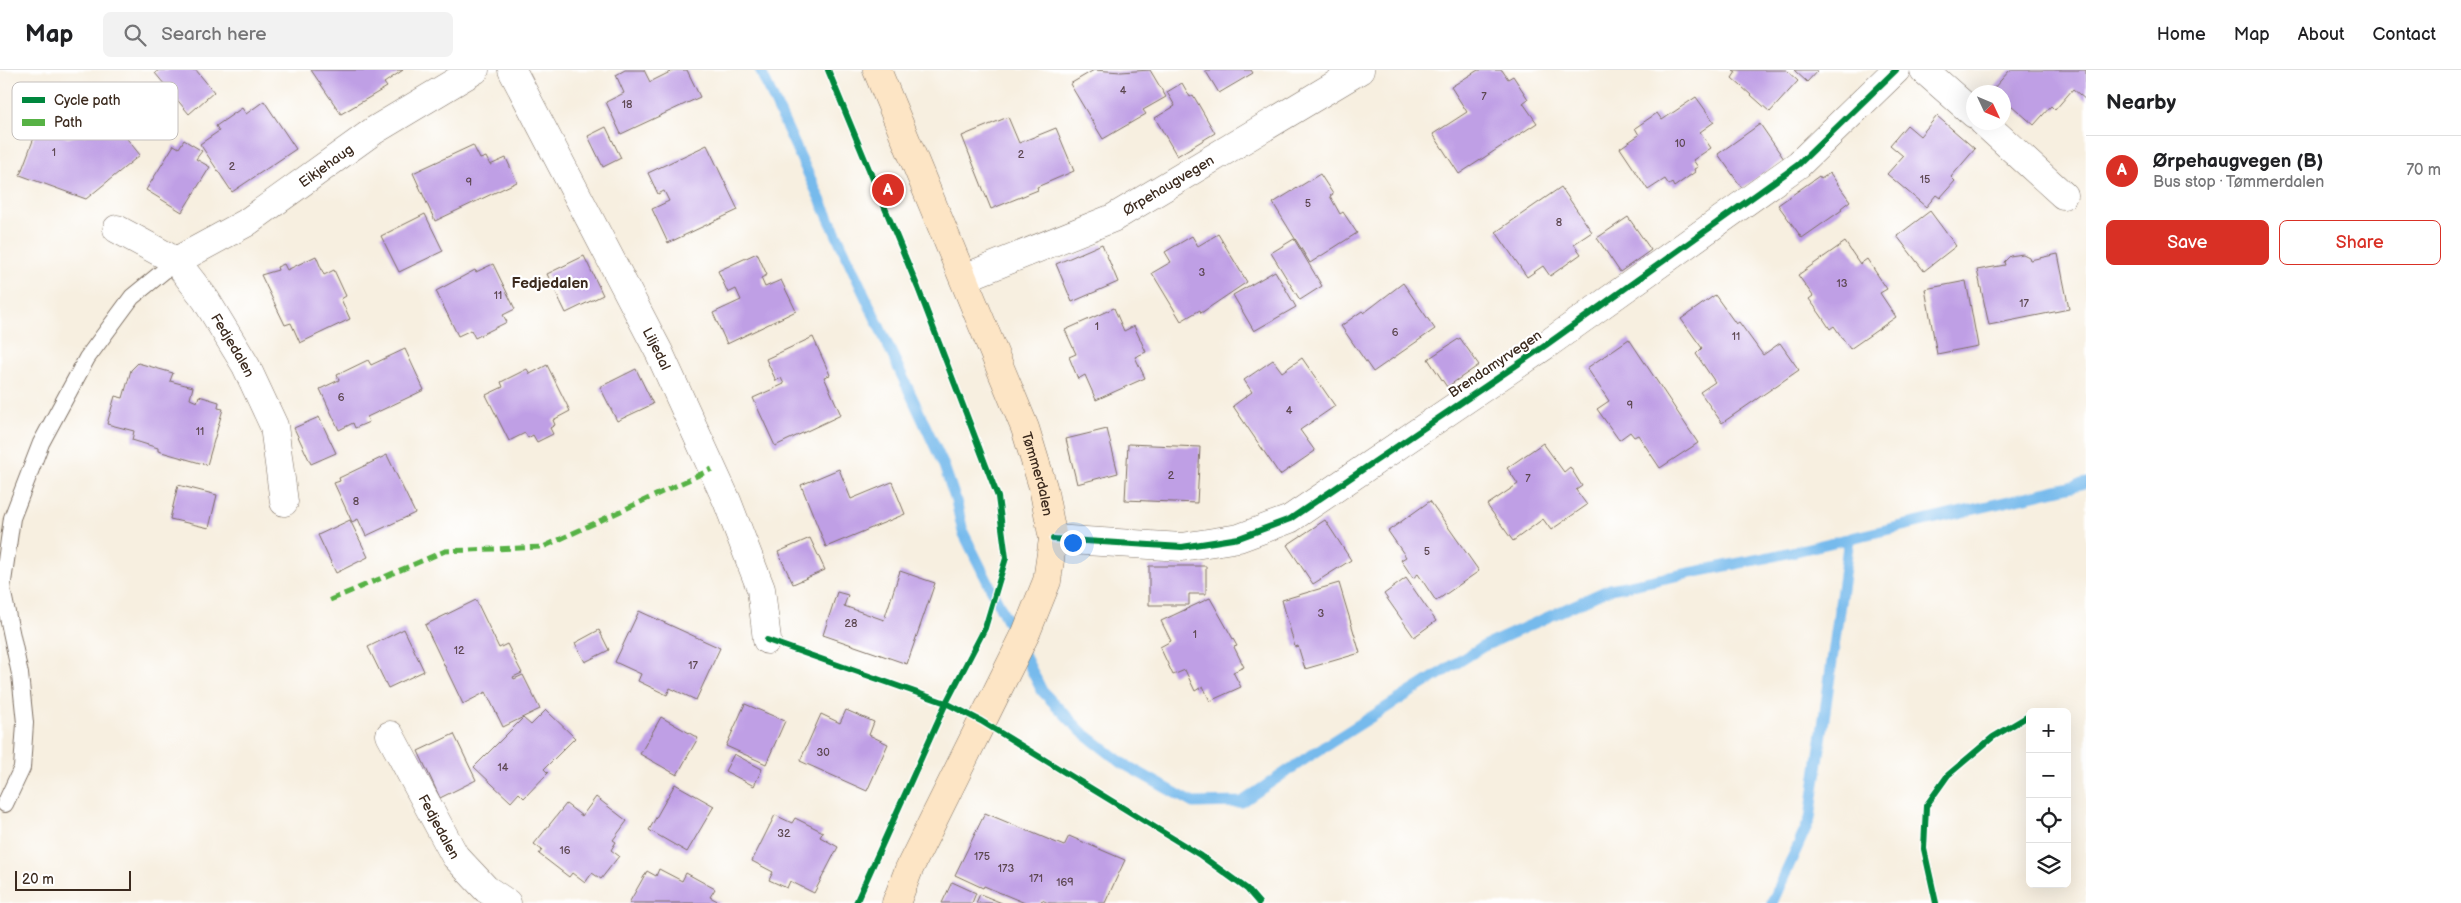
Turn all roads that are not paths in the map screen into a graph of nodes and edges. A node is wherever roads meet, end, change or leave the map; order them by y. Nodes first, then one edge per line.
1 (475, 70) edge
2 (512, 70) edge
3 (877, 70) edge
4 (1360, 70) edge
5 (1896, 70) edge
6 (1924, 70) edge
7 (1966, 107) edge
8 (1992, 130) edge
9 (2063, 195) dead end
10 (118, 229) dead end
11 (176, 261) junction
12 (964, 278) junction
13 (284, 502) dead end
14 (1053, 539) junction
15 (767, 640) dead end
16 (390, 735) dead end
17 (5, 804) dead end
18 (507, 903) edge
19 (896, 903) edge

1 - 11 street, Eikjehaug
2 - 15 street, Liljedal
3 - 12 street, Tømmerdalen
4 - 12 street, Ørpehaugvegen
5 - 14 street, Brendamyrvegen
6 - 7 street
8 - 9 street
10 - 11 street, Fedjedalen
11 - 13 street, Fedjedalen
11 - 17 lane
12 - 14 street, Tømmerdalen
14 - 19 street, Tømmerdalen
16 - 18 street, Fedjedalen

